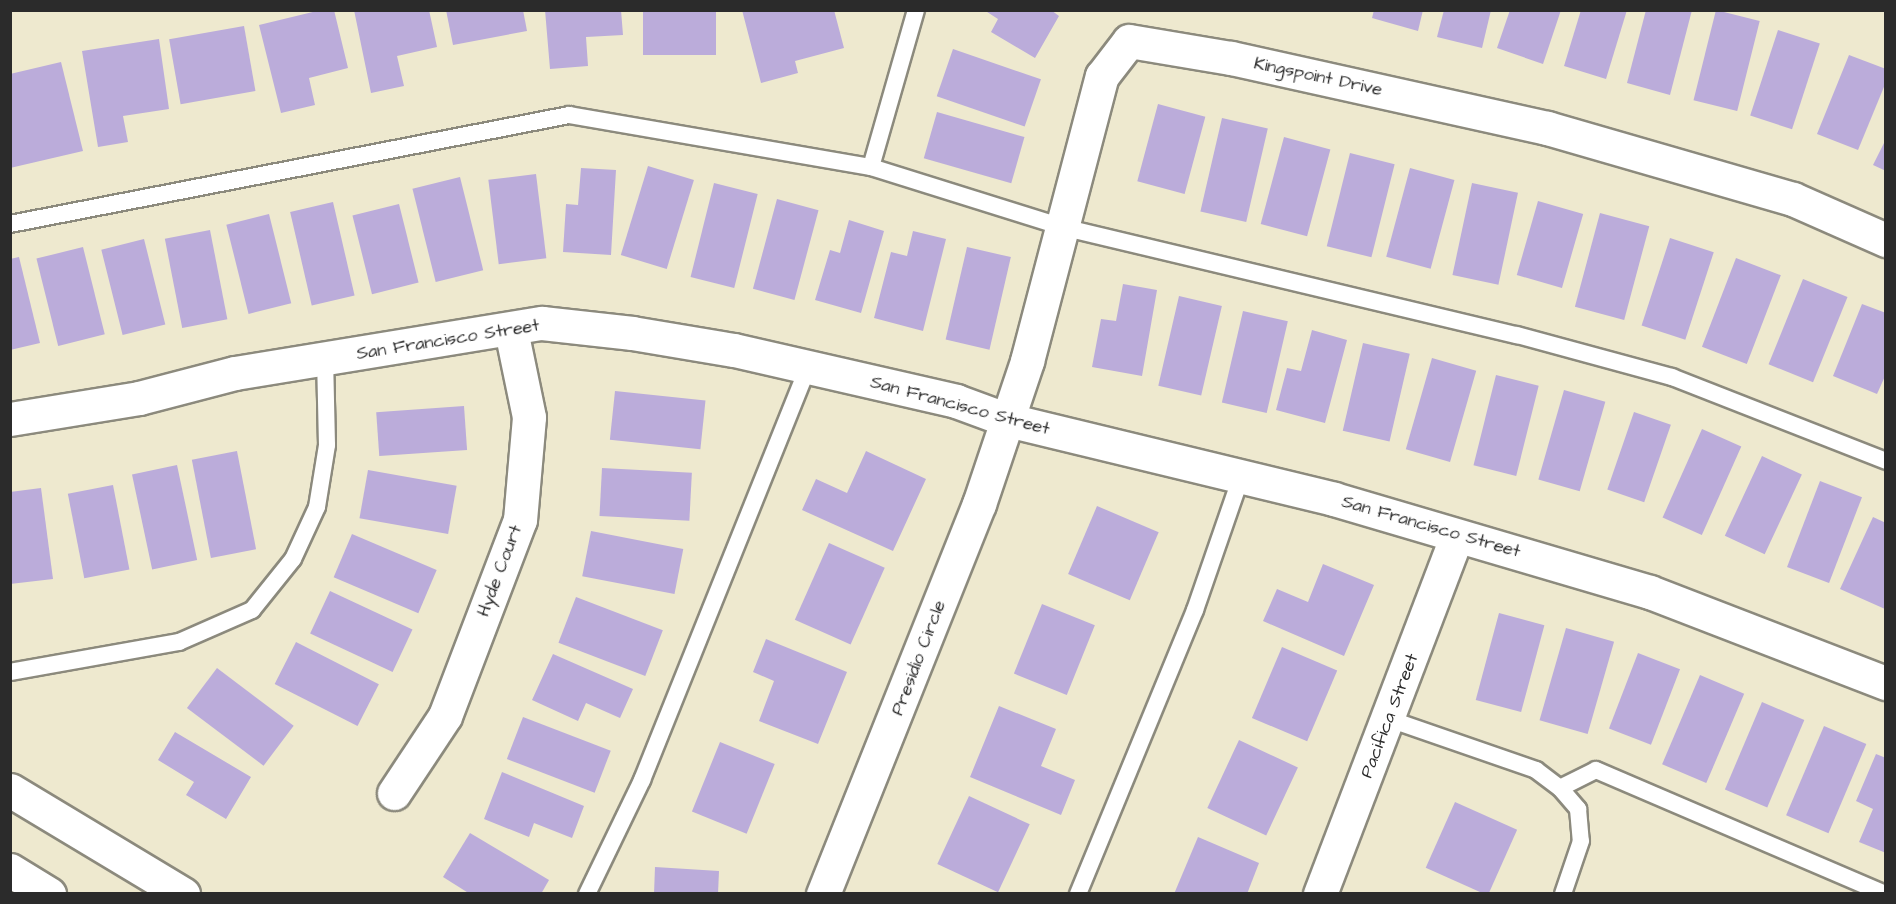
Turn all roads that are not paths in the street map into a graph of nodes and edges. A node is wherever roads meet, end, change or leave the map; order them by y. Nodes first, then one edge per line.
1 (916, 10) edge
2 (871, 167) junction
3 (10, 224) edge
4 (1062, 227) junction
5 (1886, 240) edge
6 (511, 330) junction
7 (325, 359) junction
8 (808, 367) junction
9 (10, 418) edge
10 (1008, 420) junction
11 (1886, 461) edge
12 (1241, 477) junction
13 (1456, 537) junction
14 (10, 672) edge
15 (1886, 683) edge
16 (1389, 719) junction
17 (1560, 788) junction
18 (10, 790) edge
19 (394, 793) dead end
20 (10, 870) edge
21 (49, 894) edge
22 (183, 894) edge
23 (587, 894) edge
24 (823, 894) edge
25 (1078, 894) edge
26 (1320, 894) edge
27 (1563, 894) edge
28 (1885, 894) edge

1 - 2 lane
2 - 3 lane
2 - 4 lane
4 - 5 street, Kingspoint Drive
4 - 10 street, Kingspoint Drive
4 - 11 lane
6 - 7 street, San Francisco Street
6 - 8 street, San Francisco Street
6 - 19 street, Hyde Court
7 - 9 street, San Francisco Street
7 - 14 lane
8 - 10 street, San Francisco Street
8 - 23 lane
10 - 12 street, San Francisco Street
10 - 24 street, Presidio Circle
12 - 13 street, San Francisco Street
12 - 25 lane
13 - 15 street, San Francisco Street
13 - 16 street, Pacifica Street
16 - 17 lane
16 - 26 street, Pacifica Street
17 - 27 lane
17 - 28 lane
18 - 22 street
20 - 21 street

